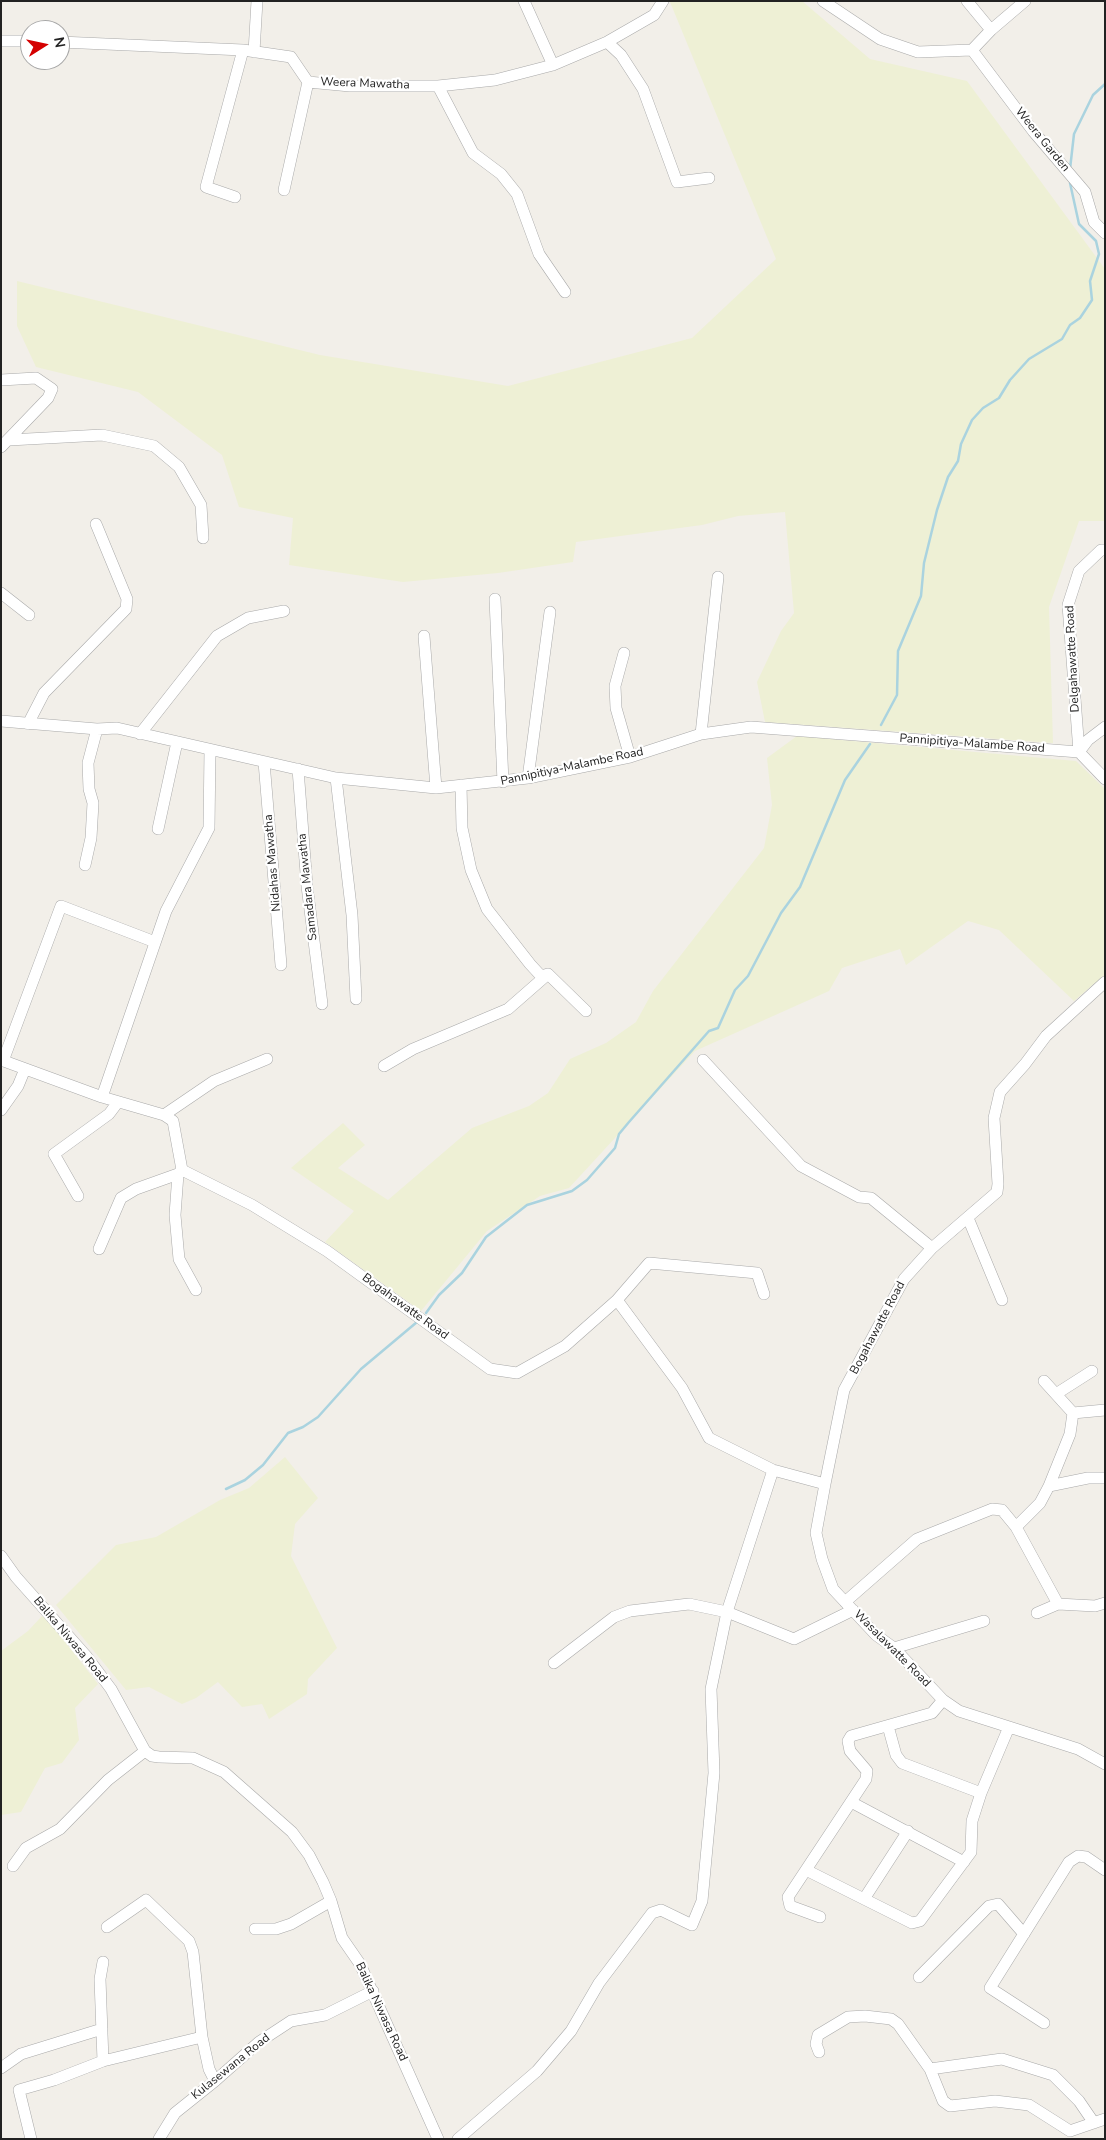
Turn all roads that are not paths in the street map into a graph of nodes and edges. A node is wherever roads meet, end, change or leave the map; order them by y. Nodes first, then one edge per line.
1 (257, 1) edge
2 (524, 1) edge
3 (664, 1) edge
4 (823, 1) edge
5 (966, 1) edge
6 (1025, 1) edge
7 (991, 30) junction
8 (1, 41) edge
9 (20, 41) edge
10 (70, 42) edge
11 (607, 42) junction
12 (242, 50) junction
13 (972, 50) junction
14 (254, 52) junction
15 (554, 65) junction
16 (308, 82) junction
17 (438, 86) junction
18 (708, 178) dead end
19 (284, 190) dead end
20 (235, 196) dead end
21 (1105, 233) edge
22 (564, 292) dead end
23 (1, 380) edge
24 (5, 444) edge
25 (96, 524) dead end
26 (203, 538) dead end
27 (1105, 550) edge
28 (718, 577) dead end
29 (1, 592) edge
30 (495, 599) dead end
31 (284, 611) dead end
32 (550, 612) dead end
33 (30, 615) dead end
34 (424, 636) dead end
35 (624, 653) dead end
36 (1, 722) edge
37 (28, 724) junction
38 (1105, 727) edge
39 (97, 730) junction
40 (140, 734) junction
41 (701, 734) junction
42 (177, 742) junction
43 (210, 750) junction
44 (1079, 752) junction
45 (630, 757) junction
46 (264, 762) junction
47 (298, 769) junction
48 (336, 778) junction
49 (528, 778) junction
50 (1105, 779) edge
51 (503, 782) junction
52 (461, 785) junction
53 (436, 788) junction
54 (158, 829) dead end
55 (85, 866) dead end
56 (155, 942) junction
57 (281, 965) dead end
58 (548, 974) junction
59 (1105, 982) edge
60 (356, 999) dead end
61 (322, 1004) dead end
62 (586, 1011) dead end
63 (266, 1059) dead end
64 (703, 1060) dead end
65 (2, 1061) edge
66 (384, 1066) dead end
67 (25, 1069) junction
68 (102, 1097) junction
69 (118, 1102) junction
70 (1, 1110) edge
71 (164, 1115) junction
72 (180, 1172) junction
73 (78, 1196) dead end
74 (968, 1218) junction
75 (932, 1248) junction
76 (99, 1249) dead end
77 (196, 1290) dead end
78 (764, 1294) dead end
79 (617, 1300) junction
80 (1002, 1300) dead end
81 (1092, 1371) dead end
82 (1044, 1381) dead end
83 (1056, 1394) junction
84 (1105, 1410) edge
85 (1073, 1413) junction
86 (773, 1470) junction
87 (1105, 1478) edge
88 (824, 1484) junction
89 (1049, 1486) junction
90 (1016, 1527) junction
91 (1, 1556) edge
92 (1105, 1603) edge
93 (1058, 1604) junction
94 (849, 1606) junction
95 (727, 1612) junction
96 (1037, 1613) dead end
97 (984, 1621) dead end
98 (894, 1648) junction
99 (554, 1663) dead end
100 (943, 1700) junction
101 (888, 1726) junction
102 (1009, 1727) junction
103 (145, 1751) junction
104 (1105, 1764) edge
105 (981, 1793) junction
106 (851, 1802) junction
107 (908, 1831) junction
108 (964, 1862) junction
109 (13, 1866) dead end
110 (806, 1870) junction
111 (1105, 1870) edge
112 (864, 1899) junction
113 (331, 1901) junction
114 (820, 1917) dead end
115 (107, 1927) dead end
116 (254, 1930) dead end
117 (1024, 1934) junction
118 (103, 1962) dead end
119 (919, 1977) dead end
120 (373, 1991) junction
121 (1044, 2023) dead end
122 (102, 2029) junction
123 (202, 2038) junction
124 (819, 2052) dead end
125 (103, 2061) junction
126 (1, 2068) edge
127 (930, 2069) junction
128 (215, 2081) junction
129 (1099, 2121) edge
130 (31, 2139) edge
131 (159, 2139) edge
132 (438, 2139) edge
133 (458, 2139) edge

1 - 14 street
2 - 15 street
3 - 11 street, Weera Mawatha
4 - 13 street
5 - 7 street
6 - 7 street
7 - 13 street
8 - 9 street
10 - 12 street, Weera Mawatha
11 - 15 street, Weera Mawatha
11 - 18 street
12 - 14 street, Weera Mawatha
12 - 20 street
13 - 21 street, Weera Garden
14 - 16 street, Weera Mawatha
15 - 17 street, Weera Mawatha
16 - 17 street, Weera Mawatha
16 - 19 street
17 - 22 street
23 - 24 street
24 - 26 street
25 - 37 street
27 - 44 street, Delgahawatte Road
28 - 41 street
29 - 33 street
30 - 51 street
31 - 40 street
32 - 49 street
34 - 53 street
35 - 45 street
36 - 37 street, Pannipitiya-Malambe Road
37 - 39 street, Pannipitiya-Malambe Road
38 - 44 street
39 - 40 street, Pannipitiya-Malambe Road
39 - 55 street
40 - 42 street, Pannipitiya-Malambe Road
41 - 44 street, Pannipitiya-Malambe Road
41 - 45 street, Pannipitiya-Malambe Road
42 - 43 street, Pannipitiya-Malambe Road
42 - 54 street
43 - 46 street, Pannipitiya-Malambe Road
43 - 56 street
44 - 50 street
45 - 49 street, Pannipitiya-Malambe Road
46 - 47 street, Pannipitiya-Malambe Road
46 - 57 street, Nidahas Mawatha
47 - 48 street, Pannipitiya-Malambe Road
47 - 61 street, Samadara Mawatha
48 - 53 street, Pannipitiya-Malambe Road
48 - 60 street
49 - 51 street, Pannipitiya-Malambe Road
51 - 52 street, Pannipitiya-Malambe Road
52 - 53 street, Pannipitiya-Malambe Road
52 - 58 street
56 - 65 street
56 - 68 street
58 - 62 street
58 - 66 street
59 - 74 street, Bogahawatte Road
63 - 71 street
64 - 75 street
65 - 67 street
67 - 68 street
67 - 70 street
68 - 69 street
69 - 71 street
69 - 73 street
71 - 72 street
72 - 76 street
72 - 77 street
72 - 79 street, Bogahawatte Road
74 - 75 street, Bogahawatte Road
74 - 80 street
75 - 88 street, Bogahawatte Road
78 - 79 street, Bogahawatte Road
79 - 86 street
81 - 83 street
82 - 83 street
83 - 85 street
84 - 85 street
85 - 89 street
86 - 88 street
86 - 95 street
87 - 89 street
88 - 94 street, Wasalawatte Road
89 - 90 street
90 - 93 street
90 - 94 street
91 - 103 street, Balika Niwasa Road
92 - 93 street
93 - 96 street
94 - 95 street
94 - 98 street, Wasalawatte Road
95 - 99 street
95 - 133 street
97 - 98 street
98 - 100 street, Wasalawatte Road
100 - 101 street
100 - 102 street, Wasalawatte Road
101 - 105 street
101 - 106 street
102 - 104 street, Wasalawatte Road
102 - 105 street
103 - 109 street
103 - 113 street, Balika Niwasa Road
105 - 108 street
106 - 107 street
106 - 110 street
107 - 108 street
107 - 112 street
108 - 112 street
110 - 112 street
110 - 114 street
111 - 117 street
113 - 116 street
113 - 120 street, Balika Niwasa Road
115 - 123 street
117 - 119 street
117 - 121 street
118 - 122 street
120 - 128 street, Kulasewana Road
120 - 132 street, Balika Niwasa Road
122 - 125 street
122 - 126 street
123 - 125 street
123 - 128 street
124 - 127 street
125 - 130 street
127 - 129 street
127 - 129 street
128 - 131 street, Kulasewana Road

